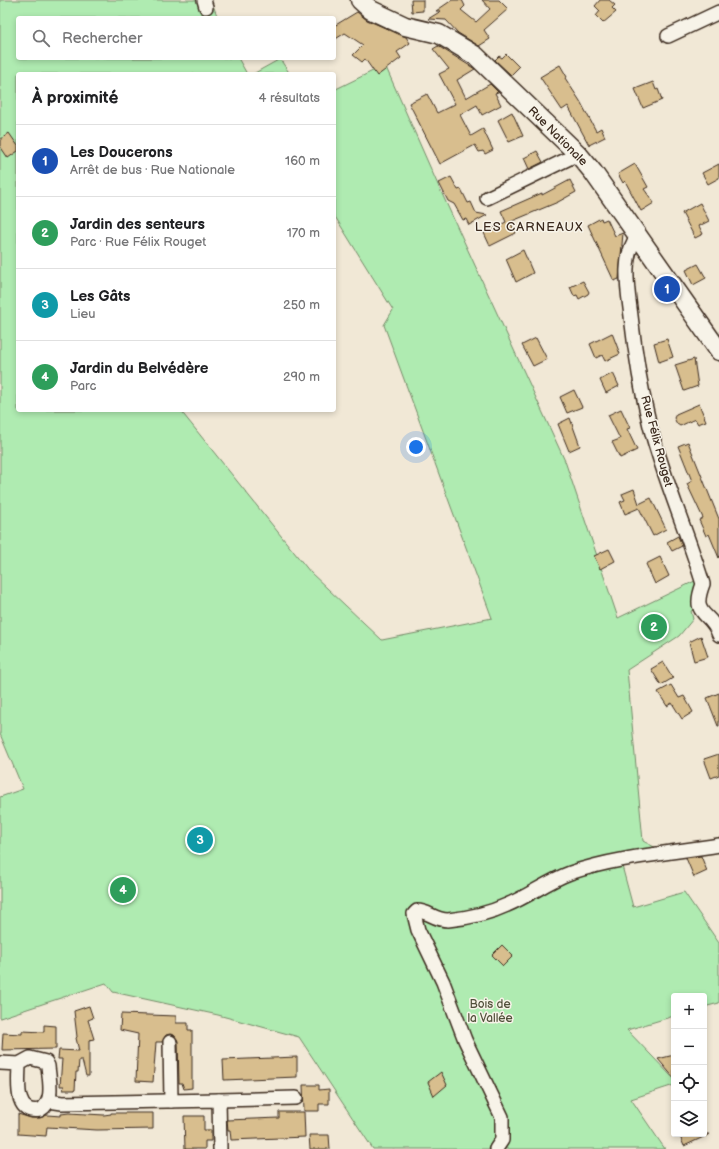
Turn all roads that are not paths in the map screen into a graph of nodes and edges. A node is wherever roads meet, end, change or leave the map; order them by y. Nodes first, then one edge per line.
1 (360, 0) edge
2 (719, 12) edge
3 (668, 36) dead end
4 (578, 154) junction
5 (487, 198) dead end
6 (638, 237) junction
7 (719, 351) edge
8 (719, 635) edge
9 (719, 845) edge
10 (170, 1042) dead end
11 (0, 1063) edge
12 (19, 1064) junction
13 (296, 1098) dead end
14 (219, 1100) junction
15 (49, 1101) junction
16 (171, 1101) junction
17 (220, 1149) edge
18 (496, 1149) edge

1 - 4 street, Rue Nationale
2 - 3 street
4 - 5 street
4 - 6 street, Rue Nationale
6 - 7 street, Rue Nationale
6 - 8 street, Rue Félix Rouget
9 - 18 street
10 - 16 street
11 - 12 street
12 - 15 street
12 - 15 street
13 - 14 street
14 - 16 street
14 - 17 street
15 - 16 street

